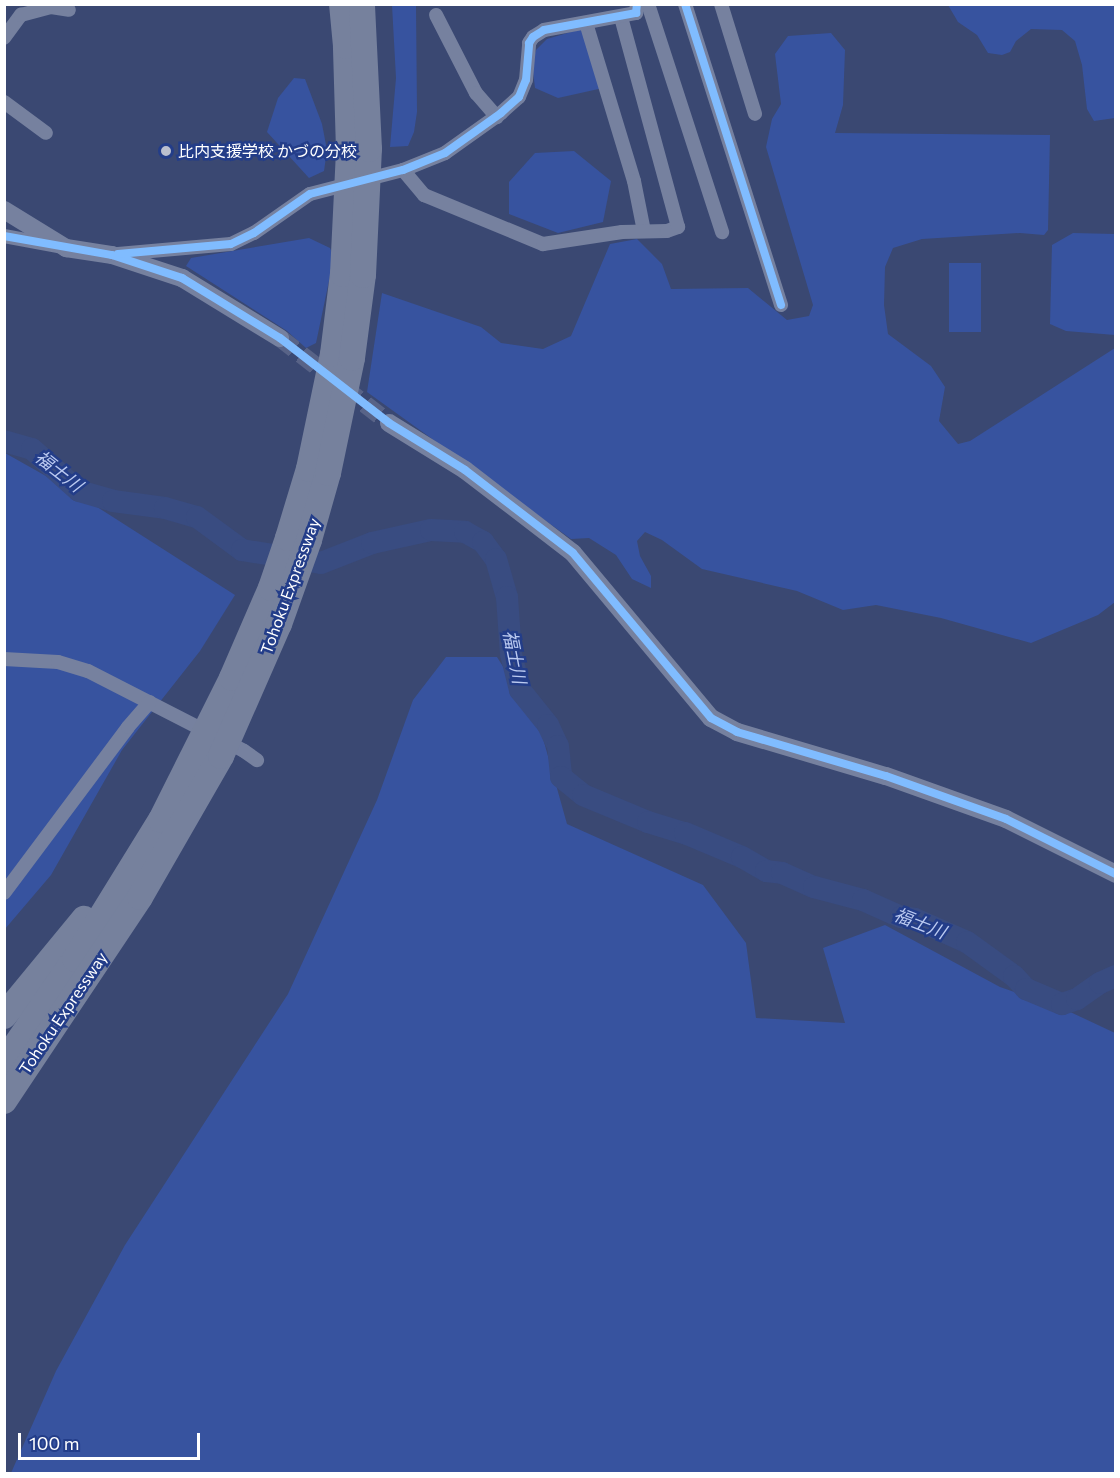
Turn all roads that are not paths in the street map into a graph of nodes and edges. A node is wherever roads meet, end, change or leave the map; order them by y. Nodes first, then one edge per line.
1 (342, 4) edge
2 (362, 4) edge
3 (637, 4) edge
4 (648, 4) edge
5 (685, 4) edge
6 (721, 4) edge
7 (69, 10) dead end
8 (436, 15) dead end
9 (621, 17) junction
10 (586, 23) junction
11 (4, 38) edge
12 (4, 102) edge
13 (755, 114) dead end
14 (497, 117) junction
15 (46, 133) dead end
16 (403, 170) junction
17 (4, 210) edge
18 (644, 231) junction
19 (722, 232) dead end
20 (4, 236) edge
21 (66, 248) junction
22 (112, 255) junction
23 (781, 306) dead end
24 (280, 338) tunnel mouth
25 (389, 423) tunnel mouth
26 (298, 539) junction
27 (282, 588) junction
28 (4, 659) edge
29 (154, 705) junction
30 (257, 760) dead end
31 (161, 820) junction
32 (1115, 877) edge
33 (4, 893) edge
34 (4, 1016) edge
35 (4, 1062) edge
36 (4, 1101) edge

1 - 26 highway, Tohoku Expressway
2 - 26 highway, Tohoku Expressway
3 - 9 street
4 - 19 street
5 - 23 street
6 - 13 street
7 - 11 street
8 - 14 street
9 - 10 street
9 - 18 street
10 - 14 street
10 - 18 street
12 - 15 street
14 - 16 street
16 - 18 street
16 - 22 street
17 - 21 street
20 - 21 street
21 - 22 street
22 - 24 street
25 - 32 street
26 - 27 highway, Tohoku Expressway
27 - 31 highway, Tohoku Expressway
27 - 36 highway, Tohoku Expressway
28 - 29 street
29 - 30 street
29 - 33 street
31 - 34 highway
31 - 35 highway, Tohoku Expressway

